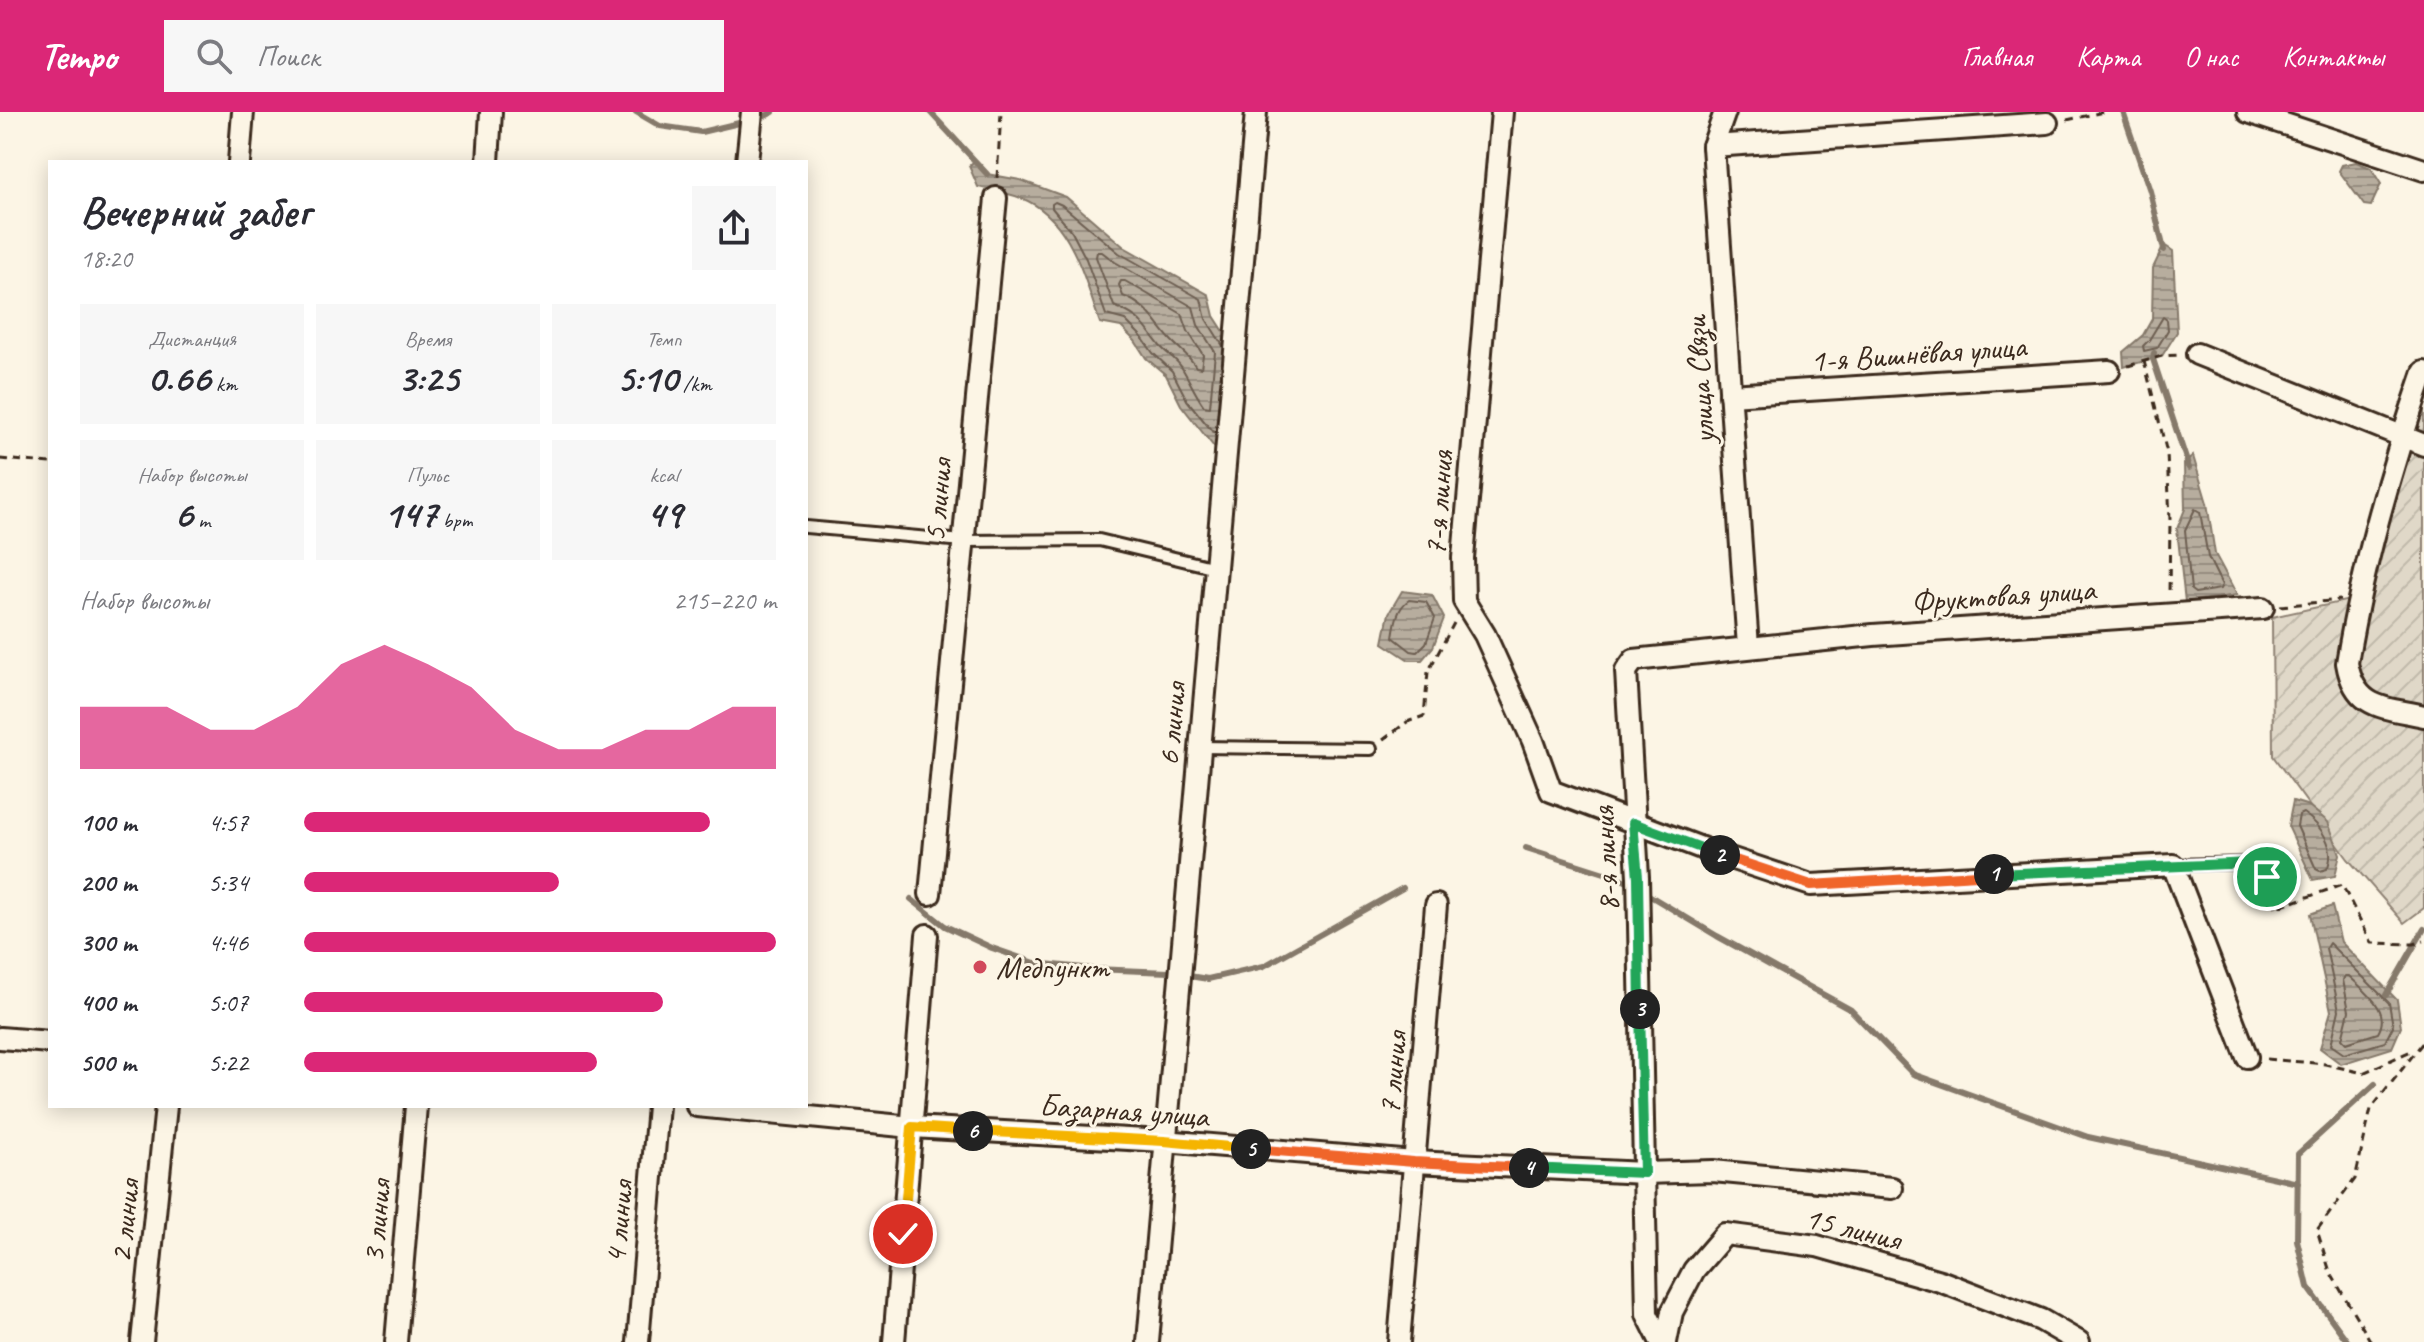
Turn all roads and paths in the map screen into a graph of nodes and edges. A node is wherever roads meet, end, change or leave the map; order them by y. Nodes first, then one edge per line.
1 (243, 112) edge
2 (491, 112) edge
3 (752, 112) edge
4 (1001, 112) edge
5 (1256, 112) edge
6 (1502, 112) edge
7 (1725, 112) edge
8 (2103, 112) edge
9 (2248, 112) edge
10 (2047, 123) joint
11 (1713, 146) junction
12 (239, 160) edge
13 (488, 160) edge
14 (747, 160) edge
15 (2424, 170) edge
16 (996, 198) joint
17 (2197, 354) joint
18 (2144, 361) junction
19 (2109, 371) joint
20 (2424, 372) edge
21 (1730, 395) junction
22 (2401, 436) junction
23 (2424, 445) edge
24 (0, 459) edge
25 (48, 463) edge
26 (808, 527) edge
27 (963, 541) junction
28 (1217, 568) junction
29 (2359, 599) junction
30 (1464, 601) junction
31 (2263, 608) joint
32 (2169, 614) junction
33 (1748, 647) junction
34 (2424, 716) edge
35 (1199, 747) junction
36 (1371, 749) joint
37 (1633, 823) junction
38 (2252, 863) joint
39 (2173, 865) junction
40 (930, 894) dead end
41 (1436, 905) dead end
42 (927, 935) dead end
43 (2424, 941) edge
44 (0, 1038) edge
45 (2424, 1041) edge
46 (48, 1042) edge
47 (2416, 1048) junction
48 (2247, 1057) joint
49 (166, 1108) edge
50 (416, 1108) edge
51 (658, 1108) edge
52 (717, 1108) edge
53 (912, 1127) junction
54 (1164, 1141) junction
55 (1414, 1162) junction
56 (1644, 1173) junction
57 (1892, 1188) dead end
58 (142, 1342) edge
59 (396, 1342) edge
60 (638, 1342) edge
61 (894, 1342) edge
62 (1148, 1342) edge
63 (1399, 1342) edge
64 (1663, 1342) edge
65 (2079, 1342) edge
66 (2371, 1342) edge

1 - 12 street
2 - 13 street
3 - 14 street
4 - 16 path
5 - 28 street, 6 линия
6 - 30 street, 7-я линия
7 - 11 street, улица Связи
8 - 10 path
9 - 15 street
10 - 11 street
11 - 21 street, улица Связи
16 - 27 street, 5 линия
17 - 18 path
17 - 22 street
18 - 19 path
18 - 32 path
19 - 21 street, 1-я Вишнёвая улица
20 - 22 street
21 - 33 street, улица Связи
22 - 23 street
22 - 29 street
24 - 25 path
26 - 27 lane
27 - 28 lane
27 - 40 street, 5 линия
28 - 35 street, 6 линия
29 - 31 path
29 - 34 street
30 - 36 path
30 - 37 street, 7-я линия
31 - 32 street, Фруктовая улица
32 - 33 street, Фруктовая улица
33 - 37 street, 8-я линия
35 - 36 lane
35 - 54 street, 6 линия
37 - 39 street, 7-я линия
37 - 56 street, 8-я линия
38 - 39 lane
38 - 43 path
39 - 48 street
41 - 55 street, 7 линия
42 - 53 street
44 - 46 street
45 - 47 path
47 - 48 path
47 - 66 path
49 - 58 street, 2 линия
50 - 59 street, 3 линия
51 - 60 street, 4 линия
52 - 53 street, Базарная улица
53 - 54 street, Базарная улица
53 - 61 street
54 - 55 street, Базарная улица
54 - 62 street, 6 линия
55 - 56 street, Базарная улица
55 - 63 street, 7 линия
56 - 57 street, Базарная улица
56 - 64 street, 8-я линия
64 - 65 street, 15 линия

